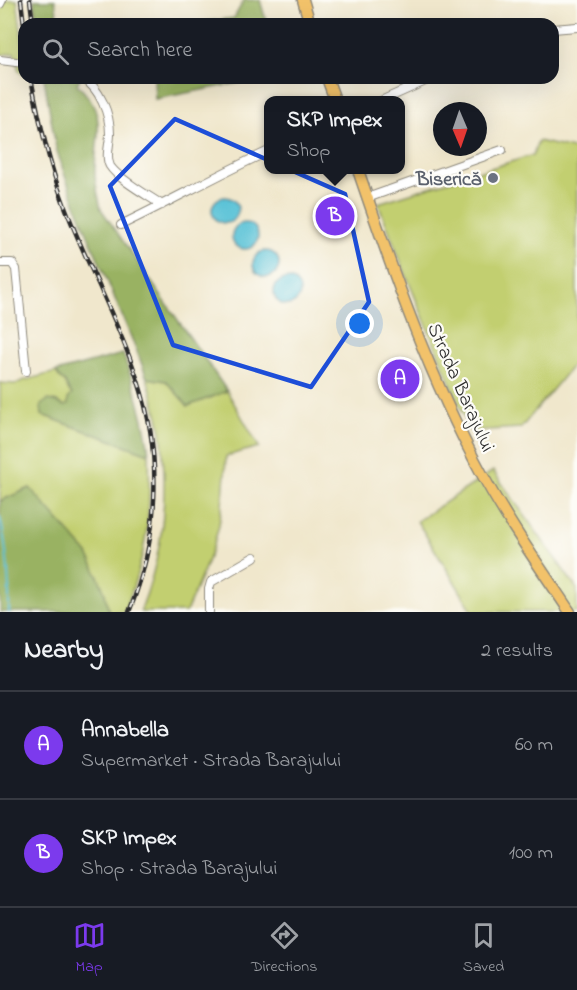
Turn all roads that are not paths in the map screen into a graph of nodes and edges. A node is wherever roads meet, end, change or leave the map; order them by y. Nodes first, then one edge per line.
1 (303, 0) edge
2 (308, 18) edge
3 (577, 27) edge
4 (559, 28) edge
5 (0, 60) edge
6 (18, 62) edge
7 (91, 84) edge
8 (419, 84) edge
9 (392, 96) edge
10 (502, 150) dead end
11 (264, 153) edge
12 (359, 174) edge
13 (367, 198) junction
14 (162, 205) junction
15 (121, 225) dead end
16 (0, 263) edge
17 (26, 371) dead end
18 (254, 557) dead end
19 (209, 612) edge
20 (570, 612) edge

1 - 2 highway
3 - 4 street
5 - 6 street
7 - 14 street
8 - 9 street
10 - 13 street
11 - 14 street
12 - 13 highway, Strada Barajului
13 - 20 highway, Strada Barajului
14 - 15 street
16 - 17 street
18 - 19 street

